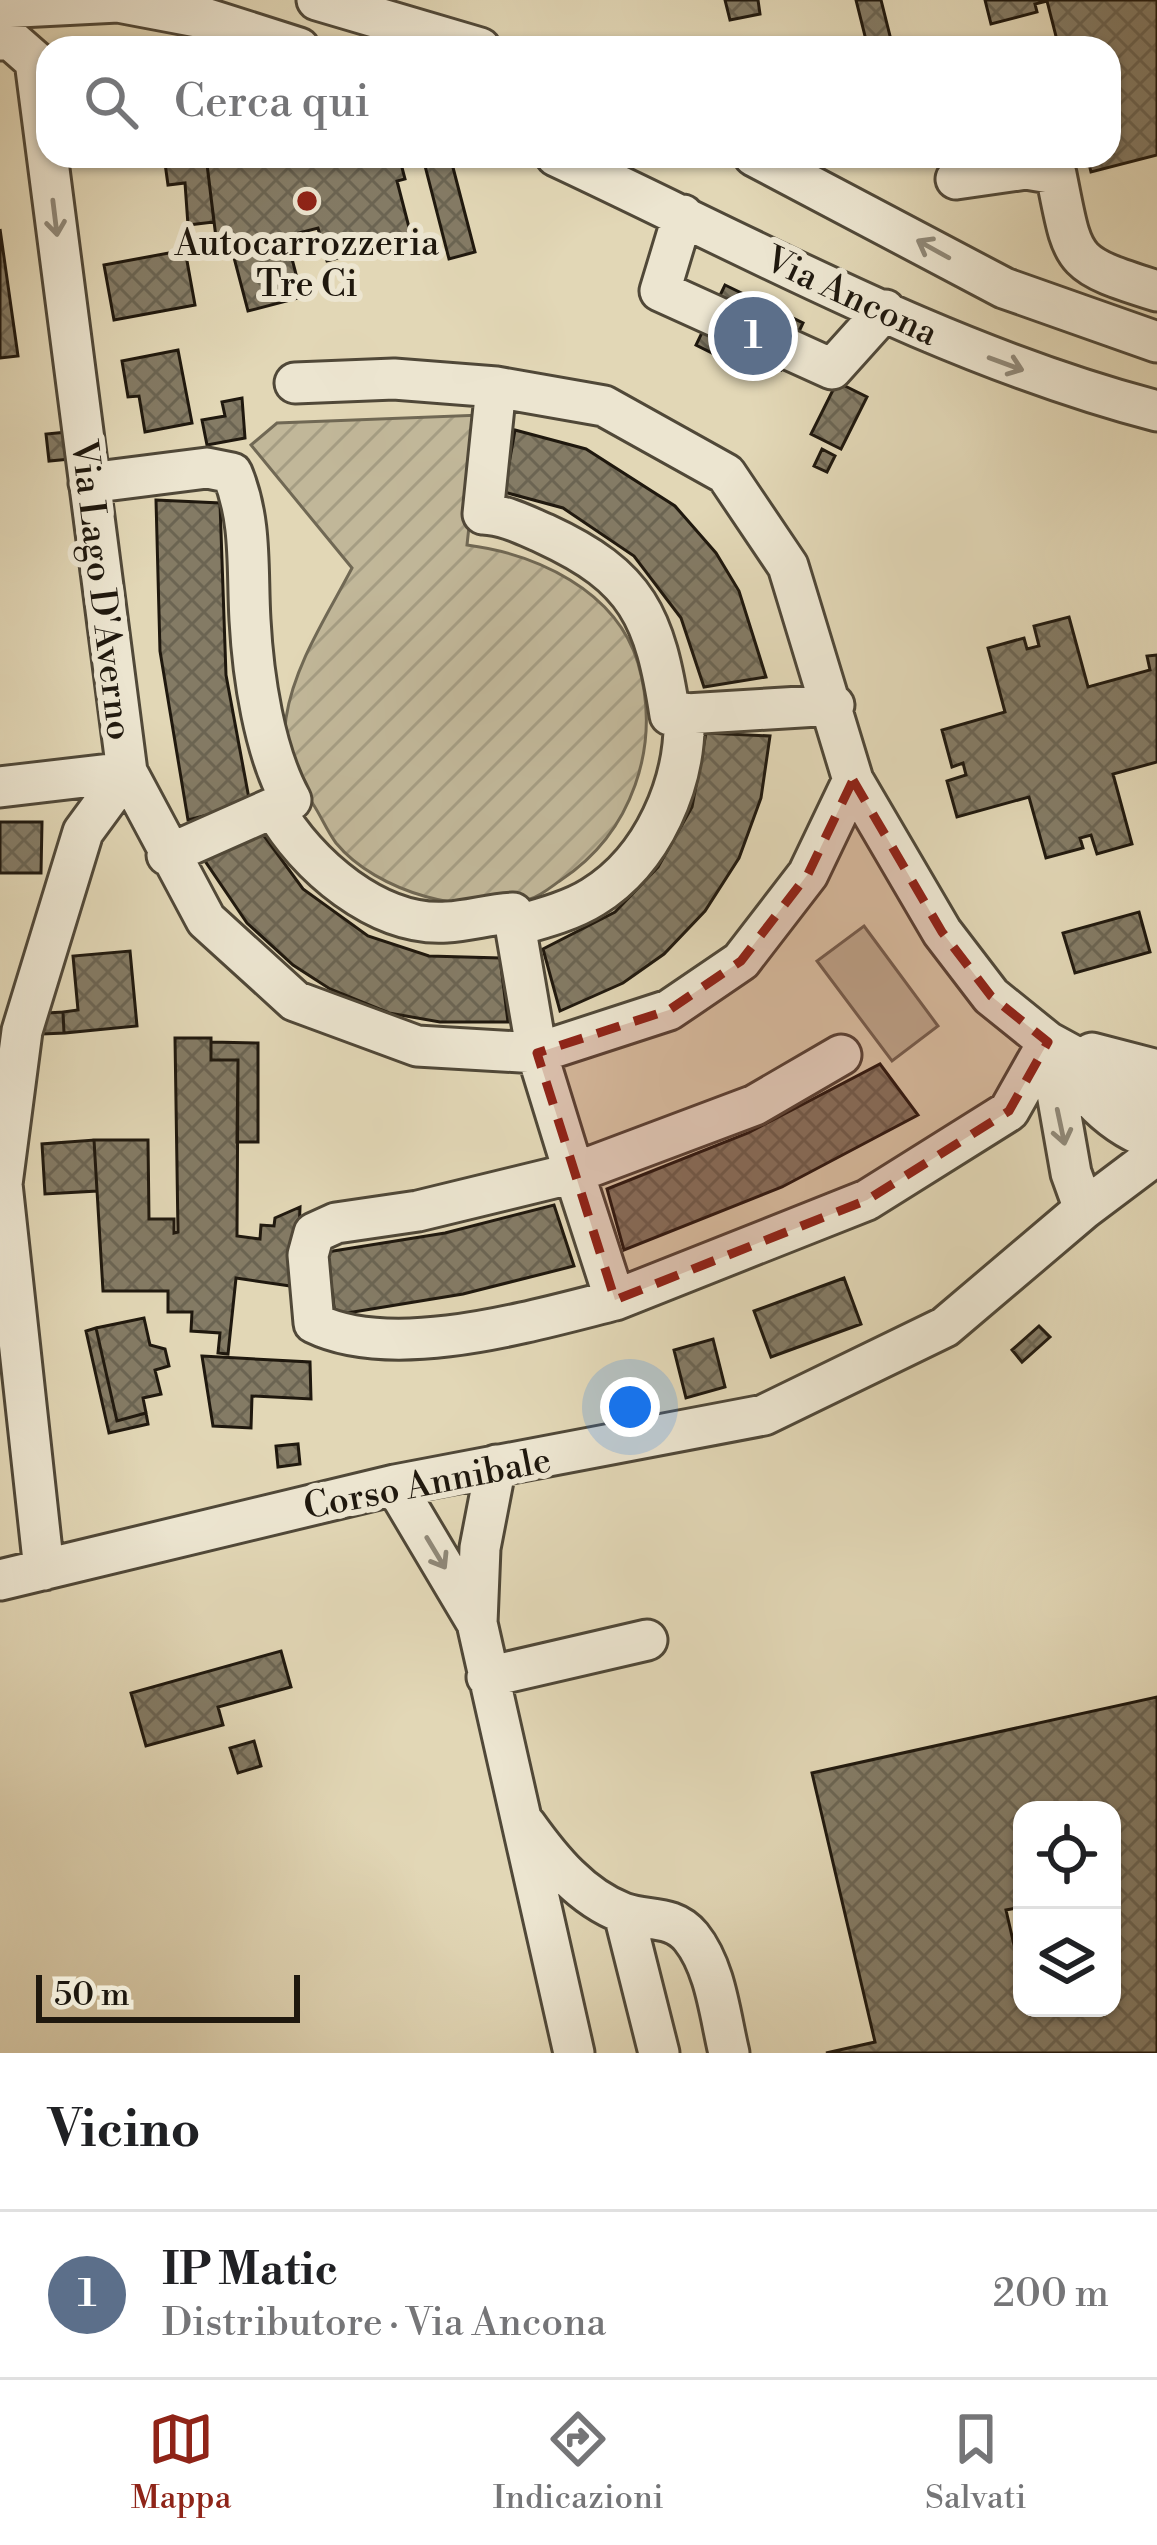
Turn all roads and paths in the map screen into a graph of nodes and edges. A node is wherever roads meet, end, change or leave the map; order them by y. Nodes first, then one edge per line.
1 (317, 0) edge
2 (0, 8) edge
3 (261, 36) edge
4 (439, 36) edge
5 (0, 40) edge
6 (36, 69) edge
7 (49, 168) edge
8 (582, 168) edge
9 (777, 168) edge
10 (956, 179) dead end
11 (683, 215) junction
12 (1157, 268) edge
13 (1118, 279) junction
14 (1157, 291) edge
15 (885, 310) junction
16 (1157, 342) edge
17 (295, 383) dead end
18 (496, 387) junction
19 (1157, 411) edge
20 (89, 483) junction
21 (834, 705) junction
22 (677, 714) junction
23 (127, 772) junction
24 (853, 780) junction
25 (0, 787) edge
26 (282, 804) junction
27 (166, 855) junction
28 (514, 920) junction
29 (1048, 1042) junction
30 (537, 1053) junction
31 (841, 1055) dead end
32 (1157, 1070) edge
33 (1157, 1117) edge
34 (1157, 1141) edge
35 (1157, 1154) edge
36 (574, 1173) junction
37 (1, 1184) edge
38 (1084, 1209) junction
39 (615, 1300) junction
40 (496, 1466) junction
41 (395, 1485) junction
42 (44, 1570) junction
43 (0, 1580) edge
44 (477, 1623) junction
45 (646, 1640) dead end
46 (487, 1677) junction
47 (520, 1815) junction
48 (624, 1914) junction
49 (574, 2053) edge
50 (659, 2053) edge
51 (729, 2053) edge

1 - 4 street
2 - 3 street
5 -> 6 street, Via Lago D'Averno
7 -> 20 street, Via Lago D'Averno
8 - 11 street, Via Ancona
16 -> 9 street
10 - 13 street
11 - 15 street, Via Ancona
11 - 15 street
12 - 13 street
13 - 14 street
15 -> 19 street, Via Ancona
17 - 18 street
18 - 21 street
18 - 22 street
20 - 23 street, Via Lago D'Averno
20 - 26 street
21 - 22 street
21 - 24 street
22 - 28 street
23 - 25 street
23 - 27 street
23 - 37 street, Via Lago D'Averno
24 - 29 street
24 - 30 street
26 - 27 street
26 - 28 street
27 - 30 street
28 - 30 street
29 - 32 street
29 - 33 street
29 - 34 street
29 -> 38 street
29 - 39 street
30 - 36 street
31 - 36 street
35 - 38 street, Corso Annibale
36 - 39 street
36 - 39 street
37 - 42 street, Via Lago D'Averno
38 - 40 street, Corso Annibale
40 - 41 street, Corso Annibale
40 - 44 street
41 - 42 street, Corso Annibale
41 -> 44 street
42 - 43 street, Corso Annibale
44 - 46 street
45 - 46 street
46 - 47 street
47 - 48 street
47 - 49 street
48 - 50 street
48 - 51 street

